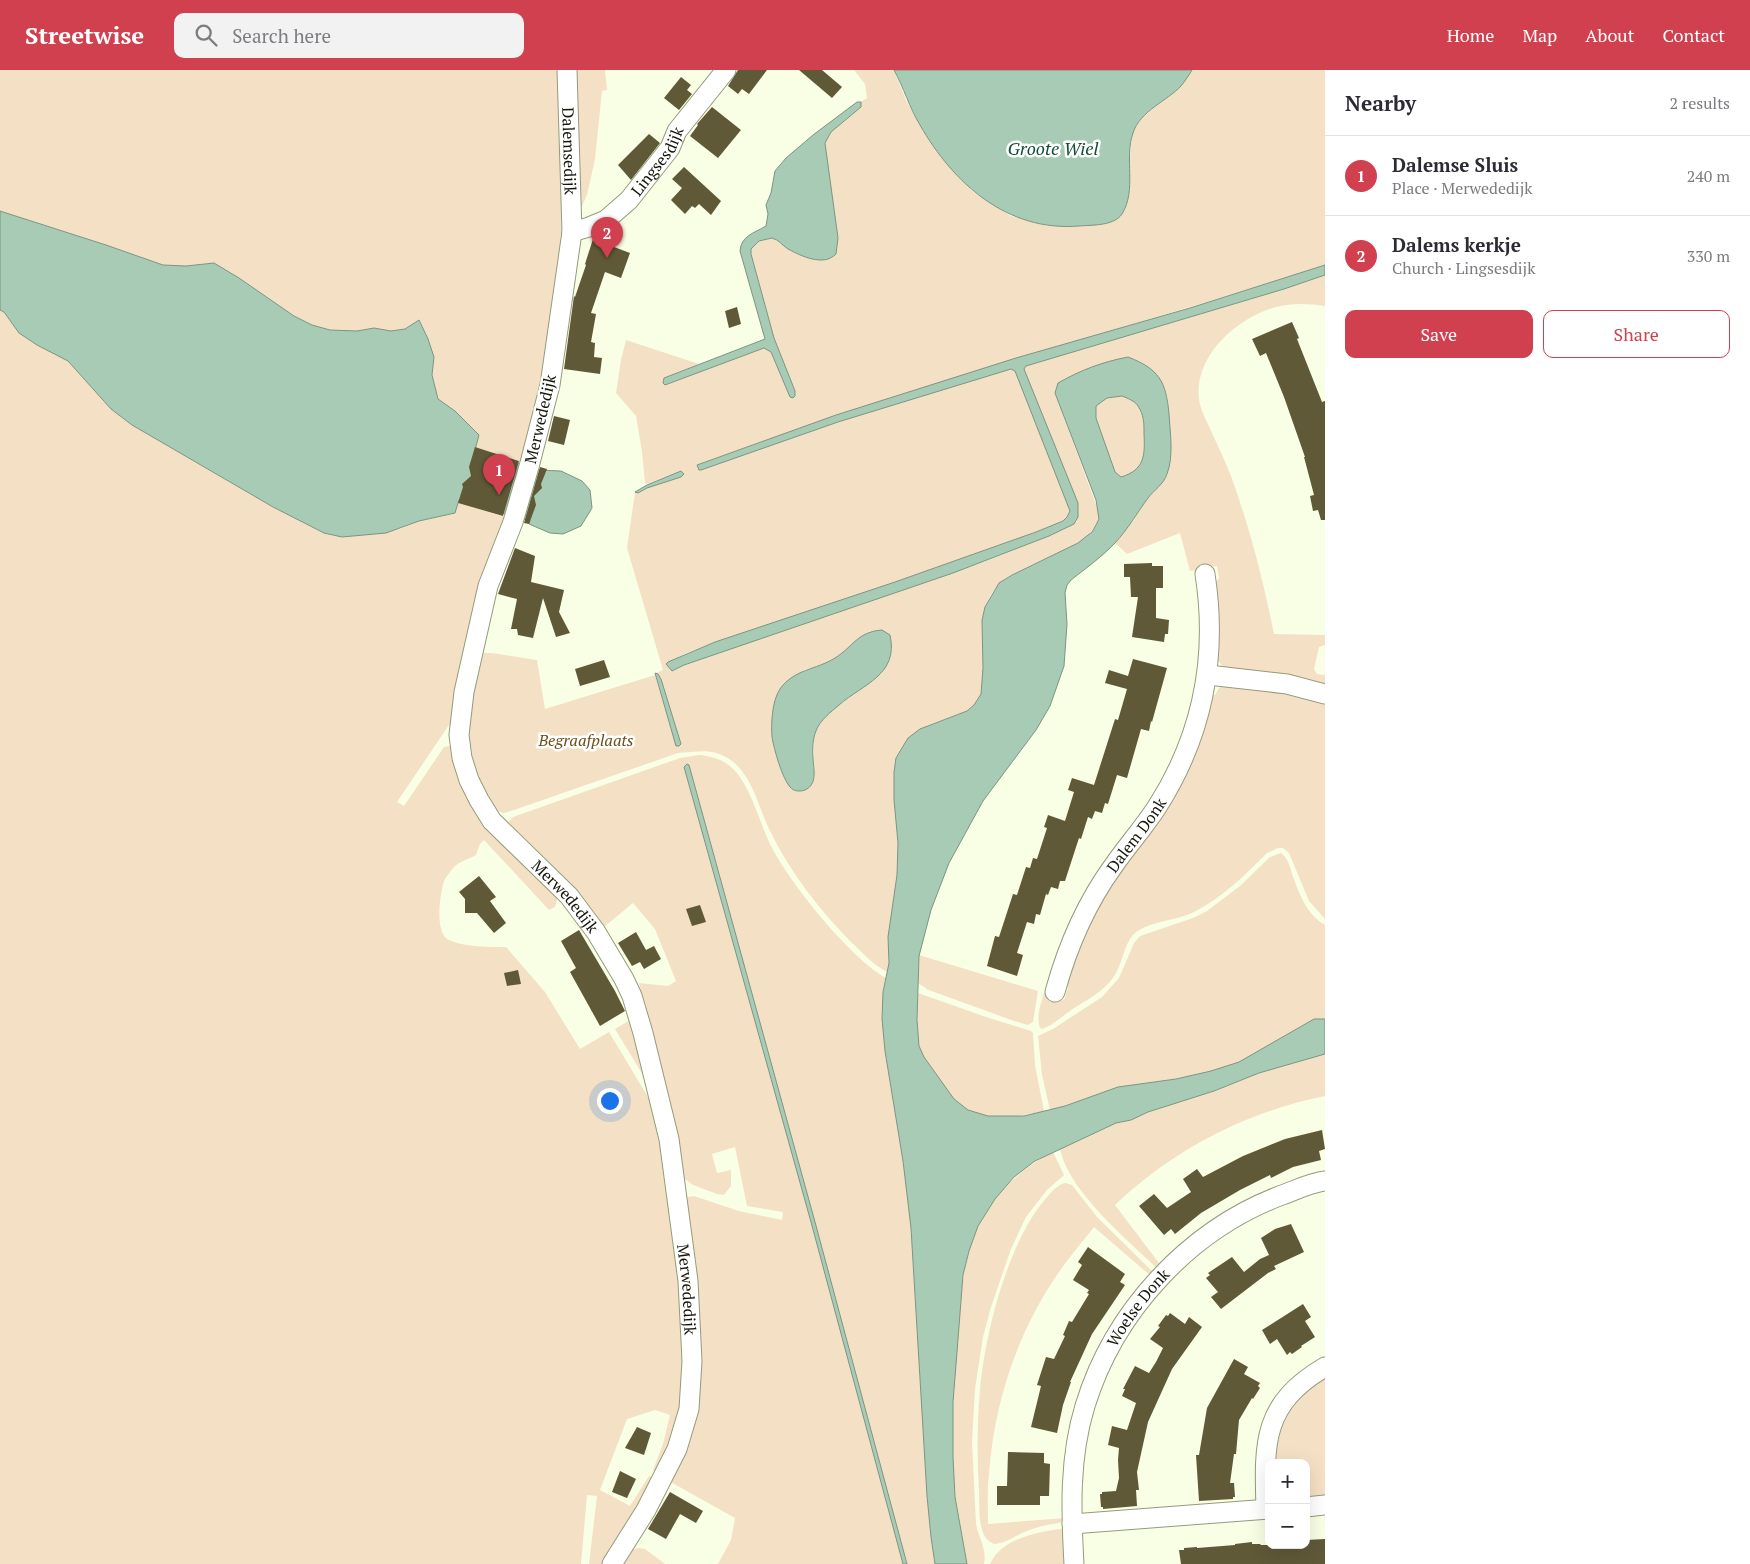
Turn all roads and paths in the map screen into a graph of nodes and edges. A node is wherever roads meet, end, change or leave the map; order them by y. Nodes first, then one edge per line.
1 (566, 70) edge
2 (726, 70) edge
3 (572, 232) junction
4 (1205, 574) dead end
5 (1208, 675) junction
6 (1325, 694) edge
7 (1055, 992) dead end
8 (1325, 1181) edge
9 (1325, 1367) edge
10 (1267, 1504) edge
11 (1325, 1505) edge
12 (1310, 1506) edge
13 (1265, 1509) edge
14 (1072, 1524) junction
15 (612, 1564) edge
16 (1074, 1564) edge

1 - 3 street, Dalemsedijk
2 - 3 street, Lingsesdijk
3 - 15 street, Merwededijk
4 - 5 street, Dalem Donk
5 - 6 street
5 - 7 street, Dalem Donk
8 - 14 street, Woelse Donk
9 - 10 street
11 - 12 street
13 - 14 street
14 - 16 street, Woelse Donk

